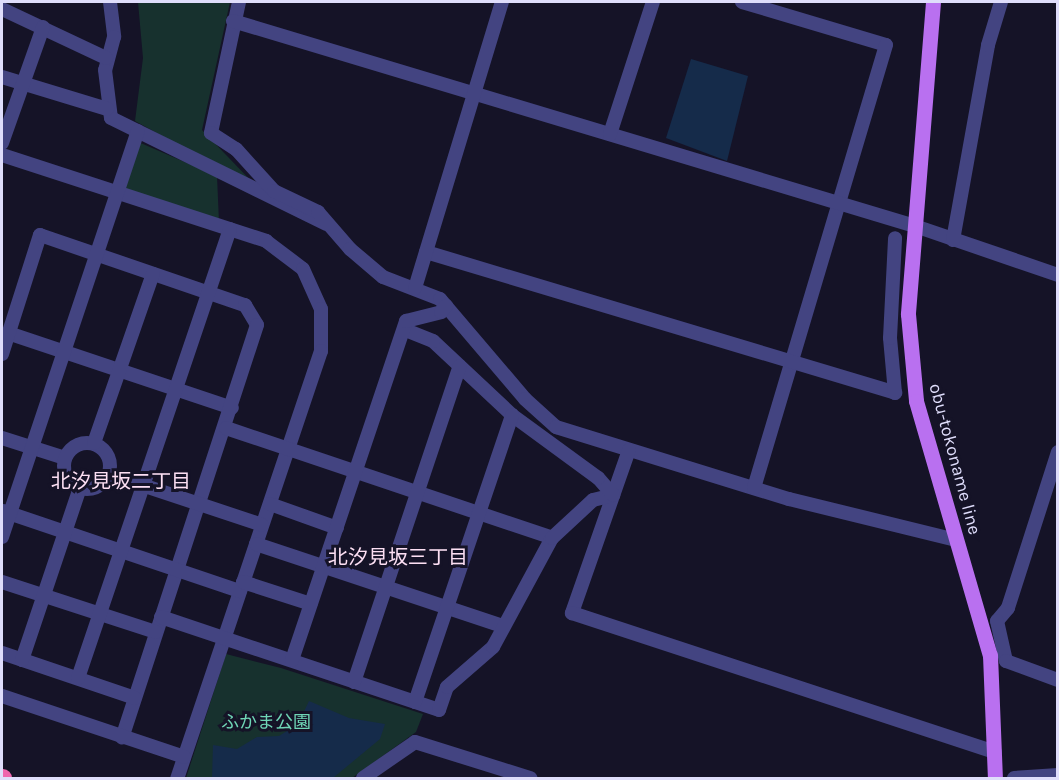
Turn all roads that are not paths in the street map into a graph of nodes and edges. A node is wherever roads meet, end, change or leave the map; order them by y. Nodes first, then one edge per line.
1 (110, 2) edge
2 (239, 2) edge
3 (502, 2) edge
4 (653, 2) edge
5 (742, 2) edge
6 (933, 2) edge
7 (1001, 2) edge
8 (2, 9) edge
9 (233, 21) junction
10 (43, 27) junction
11 (106, 58) junction
12 (2, 77) edge
13 (21, 83) junction
14 (475, 93) junction
15 (106, 109) junction
16 (138, 131) junction
17 (610, 134) junction
18 (2, 143) edge
19 (2, 155) edge
20 (119, 192) junction
21 (839, 203) junction
22 (328, 225) junction
23 (915, 226) junction
24 (230, 229) junction
25 (895, 238) dead end
26 (953, 240) junction
27 (426, 252) junction
28 (97, 254) junction
29 (153, 274) junction
30 (1058, 275) edge
31 (415, 288) junction
32 (209, 292) junction
33 (446, 306) junction
34 (404, 329) junction
35 (8, 333) junction
36 (64, 351) junction
37 (2, 354) edge
38 (791, 362) junction
39 (460, 366) junction
40 (120, 370) junction
41 (176, 389) junction
42 (232, 408) junction
43 (512, 415) junction
44 (226, 428) junction
45 (2, 438) edge
46 (94, 443) junction
47 (32, 448) junction
48 (289, 448) junction
49 (628, 450) junction
50 (1058, 452) edge
51 (65, 458) junction
52 (357, 472) junction
53 (109, 474) junction
54 (143, 486) junction
55 (80, 488) junction
56 (754, 488) junction
57 (418, 492) junction
58 (613, 495) junction
59 (199, 504) junction
60 (270, 504) junction
61 (6, 512) edge
62 (480, 513) junction
63 (262, 525) junction
64 (338, 528) junction
65 (65, 532) junction
66 (2, 537) edge
67 (552, 538) junction
68 (956, 540) junction
69 (256, 544) junction
70 (121, 551) junction
71 (324, 567) junction
72 (177, 570) junction
73 (2, 582) edge
74 (242, 587) junction
75 (386, 588) junction
76 (44, 596) junction
77 (311, 604) junction
78 (448, 608) junction
79 (100, 614) junction
80 (161, 617) junction
81 (502, 626) junction
82 (156, 632) junction
83 (224, 638) junction
84 (2, 653) edge
85 (22, 660) junction
86 (292, 660) junction
87 (78, 678) junction
88 (1058, 680) edge
89 (354, 682) junction
90 (2, 696) edge
91 (135, 698) junction
92 (415, 702) junction
93 (122, 737) junction
94 (995, 752) junction
95 (184, 758) junction
96 (1058, 775) edge
97 (177, 778) edge
98 (363, 778) edge
99 (530, 778) edge
100 (995, 778) edge
101 (1014, 778) edge

1 - 11 street
2 - 9 street
3 - 14 street
4 - 17 street
5 - 21 street
6 - 23 main road, obu-tokoname line
7 - 26 street
8 - 10 street
9 - 14 street
9 - 22 street
10 - 11 street
10 - 13 street
11 - 15 street
12 - 13 street
13 - 15 street
13 - 18 street
14 - 17 street
14 - 27 street
15 - 16 street
16 - 20 street
16 - 22 street
17 - 21 street
19 - 20 street
20 - 24 street
20 - 28 street
21 - 23 street
21 - 38 street
22 - 31 street
23 - 26 street
23 - 68 main road, obu-tokoname line
24 - 32 street
24 - 48 street
25 - 38 street
26 - 30 street
27 - 31 street
27 - 38 street
28 - 29 street
28 - 35 street
28 - 36 street
29 - 32 street
29 - 40 street
31 - 33 street
32 - 41 street
32 - 42 street
33 - 34 street
33 - 49 street
34 - 39 street
34 - 52 street
35 - 36 street
35 - 37 street
36 - 40 street
36 - 47 street
38 - 56 street
39 - 43 street
39 - 57 street
40 - 41 street
40 - 46 street
41 - 42 street
41 - 54 street
42 - 44 street
43 - 58 street
43 - 62 street
44 - 48 street
44 - 59 street
45 - 47 street
46 - 51 street
46 - 53 street
47 - 51 street
47 - 61 street
48 - 52 street
48 - 60 street
49 - 56 street
49 - 58 street
50 - 88 street
51 - 55 street
52 - 57 street
52 - 64 street
53 - 54 street
53 - 55 street
54 - 59 street
54 - 70 street
55 - 65 street
56 - 68 street
57 - 62 street
57 - 75 street
58 - 67 street
58 - 94 street
59 - 63 street
59 - 72 street
60 - 63 street
60 - 64 street
61 - 65 street
61 - 66 street
62 - 67 street
62 - 78 street
63 - 69 street
64 - 71 street
65 - 70 street
65 - 76 street
67 - 81 street
68 - 94 main road, obu-tokoname line
69 - 71 street
69 - 74 street
70 - 72 street
70 - 79 street
71 - 75 street
71 - 77 street
72 - 74 street
72 - 80 street
73 - 76 street
74 - 77 street
74 - 83 street
75 - 78 street
75 - 89 street
76 - 79 street
76 - 85 street
77 - 86 street
78 - 81 street
78 - 92 street
79 - 82 street
79 - 87 street
80 - 82 street
80 - 83 street
81 - 92 street
82 - 91 street
83 - 86 street
83 - 95 street
84 - 85 street
85 - 87 street
86 - 89 street
87 - 91 street
89 - 92 street
90 - 93 street
91 - 93 street
93 - 95 street
94 - 100 main road, obu-tokoname line
95 - 97 street
96 - 101 street
98 - 99 street

